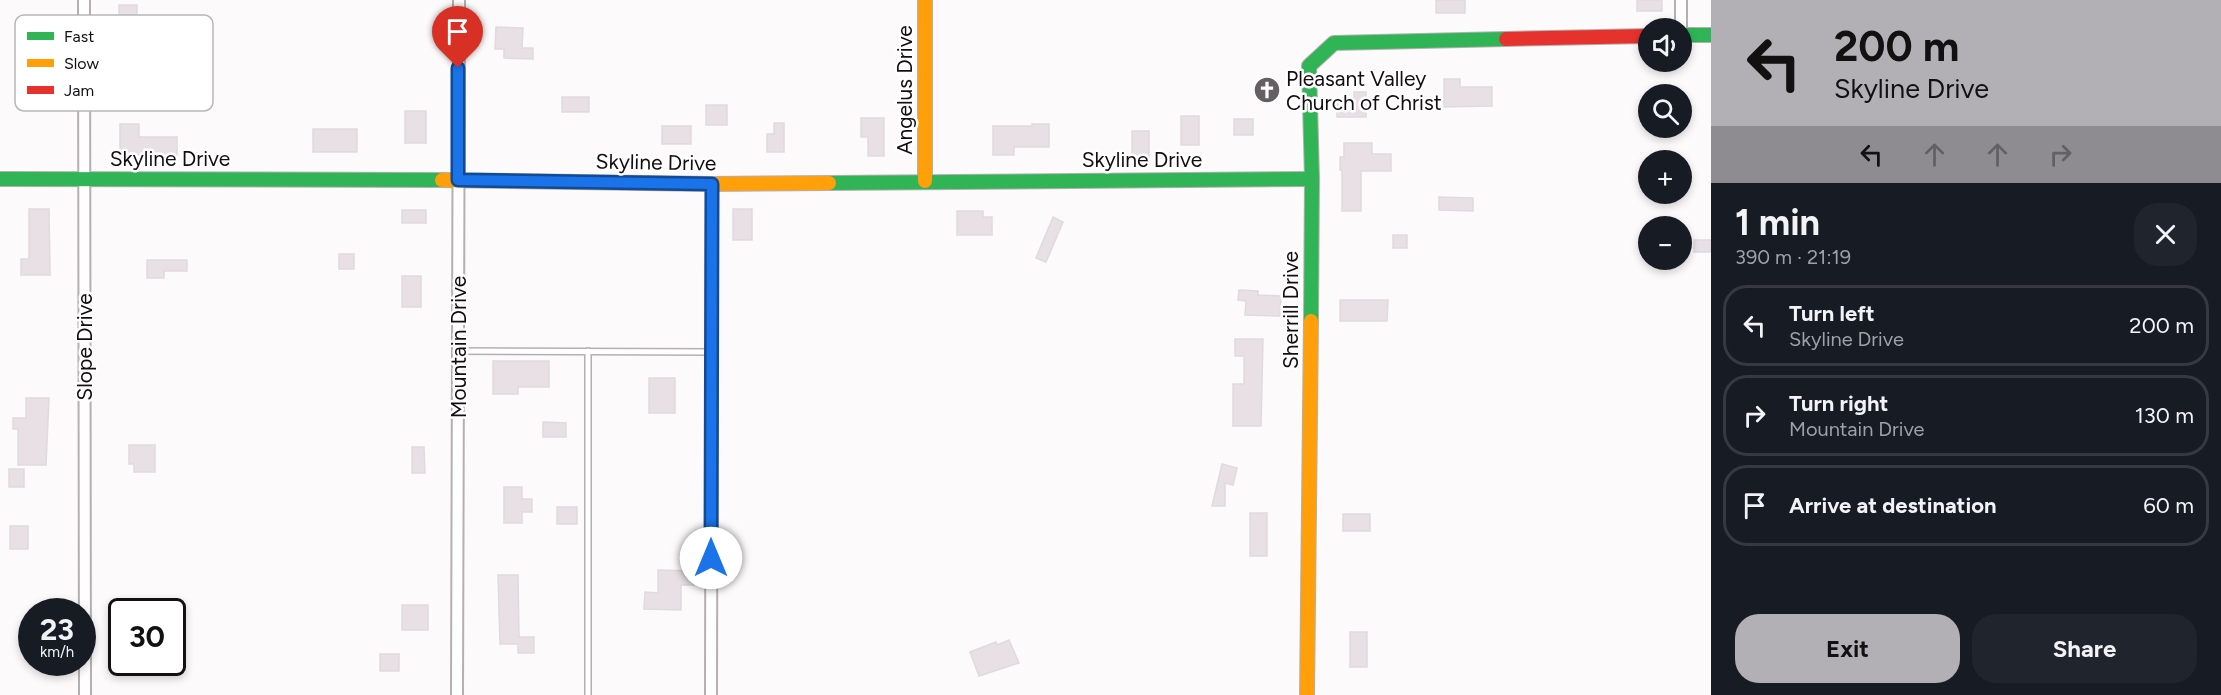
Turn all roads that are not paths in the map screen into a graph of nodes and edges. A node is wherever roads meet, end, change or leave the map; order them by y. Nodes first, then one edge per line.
1 (459, 0) edge
2 (925, 0) edge
3 (1681, 0) edge
4 (1681, 18) edge
5 (1692, 35) edge
6 (1711, 35) edge
7 (1638, 36) edge
8 (84, 111) edge
9 (84, 178) junction
10 (0, 179) edge
11 (1312, 179) junction
12 (458, 180) junction
13 (925, 181) junction
14 (712, 184) junction
15 (458, 351) junction
16 (588, 351) junction
17 (712, 352) junction
18 (85, 695) edge
19 (457, 695) edge
20 (588, 695) edge
21 (711, 695) edge
22 (1307, 695) edge

1 - 12 street, Mountain Drive
2 - 13 street, Angelus Drive
3 - 4 street
5 - 6 street
7 - 11 street, Sherrill Drive
8 - 9 street, Slope Drive
9 - 10 street, Skyline Drive
9 - 12 street, Skyline Drive
9 - 18 street, Slope Drive
11 - 13 street, Skyline Drive
11 - 22 street, Sherrill Drive
12 - 14 street, Skyline Drive
12 - 15 street, Mountain Drive
13 - 14 street, Skyline Drive
14 - 17 street
15 - 16 lane
15 - 19 street, Mountain Drive
16 - 17 lane
16 - 20 lane
17 - 21 street

